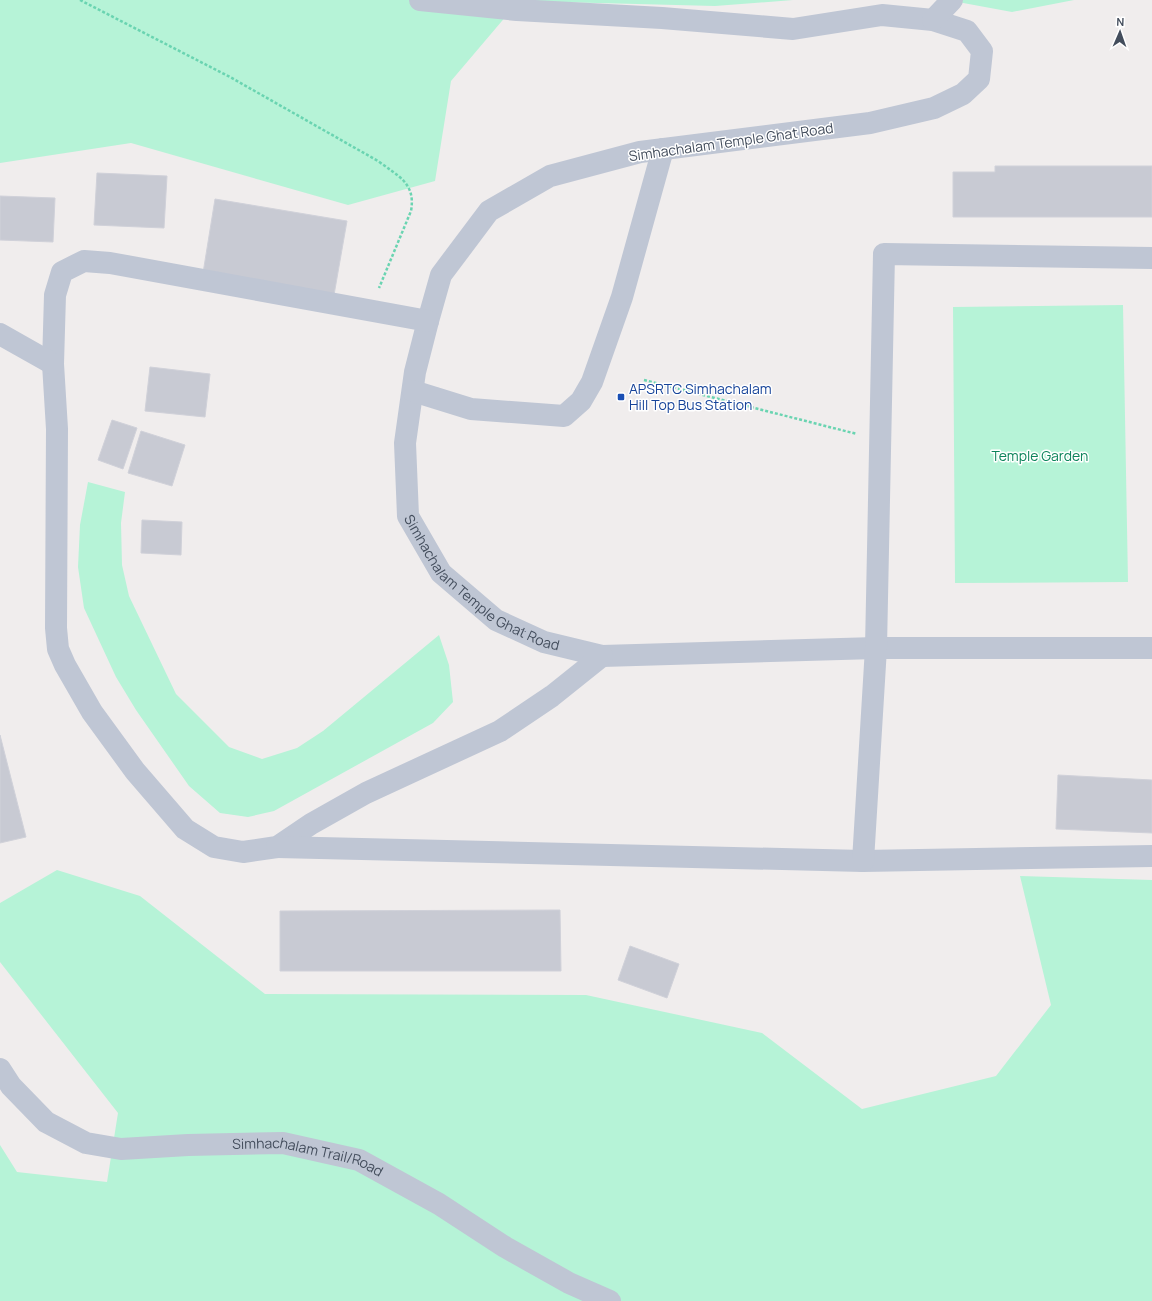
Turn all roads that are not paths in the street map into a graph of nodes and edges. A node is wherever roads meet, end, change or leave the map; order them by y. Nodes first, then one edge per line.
1 (420, 0) edge
2 (952, 0) edge
3 (933, 20) junction
4 (663, 149) junction
5 (1152, 258) edge
6 (428, 321) junction
7 (0, 334) edge
8 (53, 364) junction
9 (412, 391) junction
10 (876, 648) junction
11 (1152, 648) edge
12 (602, 656) junction
13 (277, 847) junction
14 (1152, 856) edge
15 (863, 861) junction
16 (0, 1069) edge
17 (610, 1301) edge

1 - 3 street, Simhachalam Temple Ghat Road
2 - 3 street
3 - 4 street, Simhachalam Temple Ghat Road
4 - 6 street, Simhachalam Temple Ghat Road
4 - 9 street
5 - 10 street
6 - 8 street
6 - 9 street, Simhachalam Temple Ghat Road
7 - 8 street
8 - 13 street
9 - 12 street, Simhachalam Temple Ghat Road
10 - 11 street, Simhachalam Temple Ghat Road
10 - 12 street, Simhachalam Temple Ghat Road
10 - 15 street
12 - 13 street
13 - 15 street
14 - 15 street
16 - 17 street, Simhachalam Trail/Road

